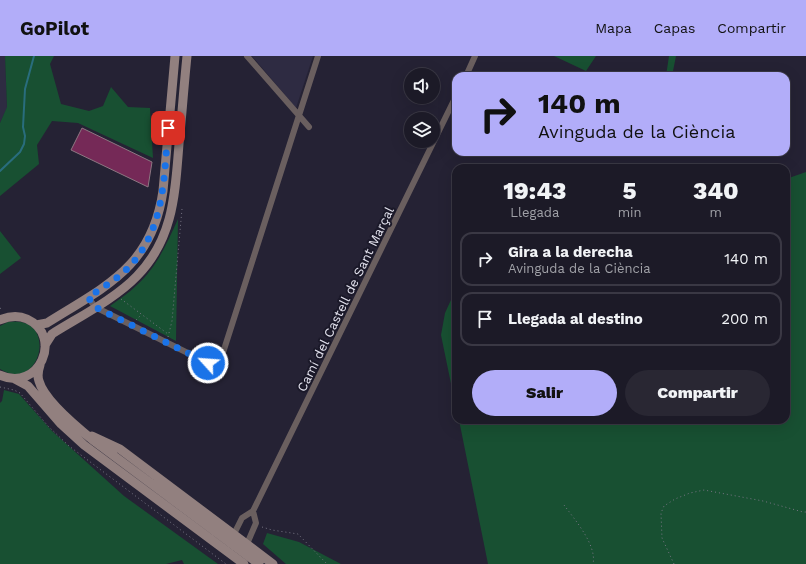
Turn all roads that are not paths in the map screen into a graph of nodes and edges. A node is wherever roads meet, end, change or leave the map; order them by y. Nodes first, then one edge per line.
1 (174, 56) edge
2 (187, 56) edge
3 (247, 56) edge
4 (318, 56) edge
5 (476, 56) edge
6 (468, 72) edge
7 (452, 104) edge
8 (299, 116) junction
9 (309, 127) dead end
10 (88, 297) junction
11 (95, 307) junction
12 (2, 317) edge
13 (36, 325) junction
14 (45, 345) junction
15 (40, 365) junction
16 (0, 375) edge
17 (15, 378) junction
18 (83, 432) junction
19 (253, 511) junction
20 (234, 534) junction
21 (247, 544) junction
22 (244, 564) edge
23 (259, 564) edge
24 (273, 564) edge

1 - 10 main road
2 - 11 main road
3 - 8 street
4 - 8 street
5 - 6 street
7 - 19 street, Camí del Castell de Sant Marçal
8 - 9 street
8 - 11 street
10 - 11 street
10 - 13 main road
11 - 14 main road
12 - 13 main road
13 - 14 main road
14 - 15 main road
15 - 17 main road
15 - 18 main road
16 - 17 main road
17 - 22 main road
18 - 20 main road
18 - 23 main road
19 - 20 street, Camí del Castell de Sant Marçal
19 - 21 street
20 - 21 main road
21 - 24 main road

